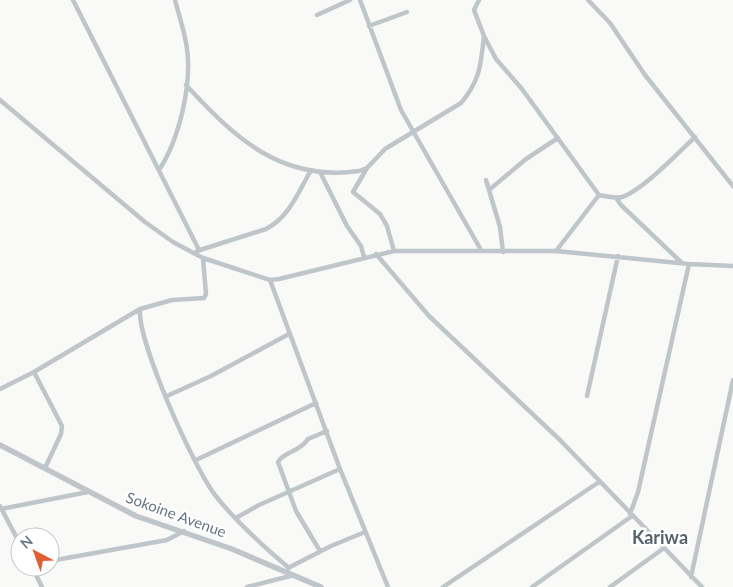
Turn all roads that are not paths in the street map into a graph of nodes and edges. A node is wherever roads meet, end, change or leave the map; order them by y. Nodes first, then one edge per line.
1 (72, 0) edge
2 (175, 0) edge
3 (350, 0) edge
4 (360, 0) edge
5 (479, 0) edge
6 (588, 0) edge
7 (407, 12) dead end
8 (317, 15) dead end
9 (370, 26) junction
10 (484, 36) junction
11 (186, 85) junction
12 (0, 100) edge
13 (414, 133) junction
14 (695, 137) junction
15 (558, 138) junction
16 (367, 168) junction
17 (159, 170) junction
18 (310, 172) junction
19 (320, 172) junction
20 (486, 180) dead end
21 (733, 186) edge
22 (489, 190) junction
23 (599, 195) junction
24 (616, 198) junction
25 (199, 250) junction
26 (481, 250) junction
27 (394, 251) junction
28 (556, 251) junction
29 (503, 252) junction
30 (194, 253) junction
31 (376, 254) junction
32 (618, 256) junction
33 (364, 257) junction
34 (203, 258) junction
35 (682, 263) junction
36 (689, 264) junction
37 (733, 266) edge
38 (270, 280) junction
39 (140, 308) junction
40 (288, 334) junction
41 (34, 372) junction
42 (733, 380) edge
43 (0, 388) edge
44 (167, 396) junction
45 (588, 396) dead end
46 (316, 403) junction
47 (326, 431) junction
48 (0, 445) edge
49 (196, 460) junction
50 (45, 468) junction
51 (340, 469) junction
52 (599, 482) junction
53 (289, 491) junction
54 (88, 492) junction
55 (1, 507) edge
56 (631, 515) junction
57 (236, 518) junction
58 (11, 527) edge
59 (184, 531) junction
60 (365, 532) junction
61 (664, 548) junction
62 (320, 552) junction
63 (60, 559) edge
64 (286, 569) junction
65 (295, 575) junction
66 (691, 577) junction
67 (247, 587) edge
68 (320, 587) edge
69 (388, 587) edge
70 (443, 587) edge
71 (532, 587) edge
72 (610, 587) edge
73 (702, 587) edge

1 - 17 street
2 - 11 street
3 - 8 street
4 - 9 street
5 - 10 street
6 - 14 street
7 - 9 street
9 - 13 street
10 - 13 street
10 - 15 street
11 - 17 street
11 - 18 street
12 - 30 street
13 - 16 street
13 - 26 street
14 - 21 street
14 - 24 street
15 - 22 street
15 - 23 street
16 - 19 street
16 - 27 street
17 - 25 street
18 - 19 street
18 - 25 street
19 - 33 street
20 - 22 street
22 - 29 street
23 - 24 street
23 - 28 street
24 - 35 street
25 - 30 street
26 - 27 street
26 - 29 street
27 - 31 street
28 - 29 street
28 - 32 street
30 - 34 street
31 - 33 street
31 - 52 street
32 - 35 street
32 - 45 street
33 - 38 street
34 - 38 street
34 - 39 street
35 - 36 street
36 - 37 street
36 - 56 street
38 - 40 street
39 - 41 street
39 - 44 street
40 - 44 street
40 - 46 street
41 - 43 street
41 - 50 street
42 - 66 street
44 - 49 street
46 - 47 street
46 - 49 street
47 - 51 street
47 - 53 street
48 - 50 street, Sokoine Avenue
49 - 57 street
50 - 54 street, Sokoine Avenue
51 - 53 street
51 - 60 street
52 - 56 street
52 - 70 street
53 - 57 street
53 - 62 street
54 - 55 street
54 - 59 street, Sokoine Avenue
55 - 58 street
56 - 61 street
56 - 71 street
57 - 64 street
59 - 63 street
59 - 64 street, Sokoine Avenue
60 - 62 street
60 - 69 street
61 - 66 street
61 - 72 street
62 - 64 street
64 - 65 street, Sokoine Avenue
65 - 67 street
65 - 68 street, Sokoine Avenue
66 - 73 street

